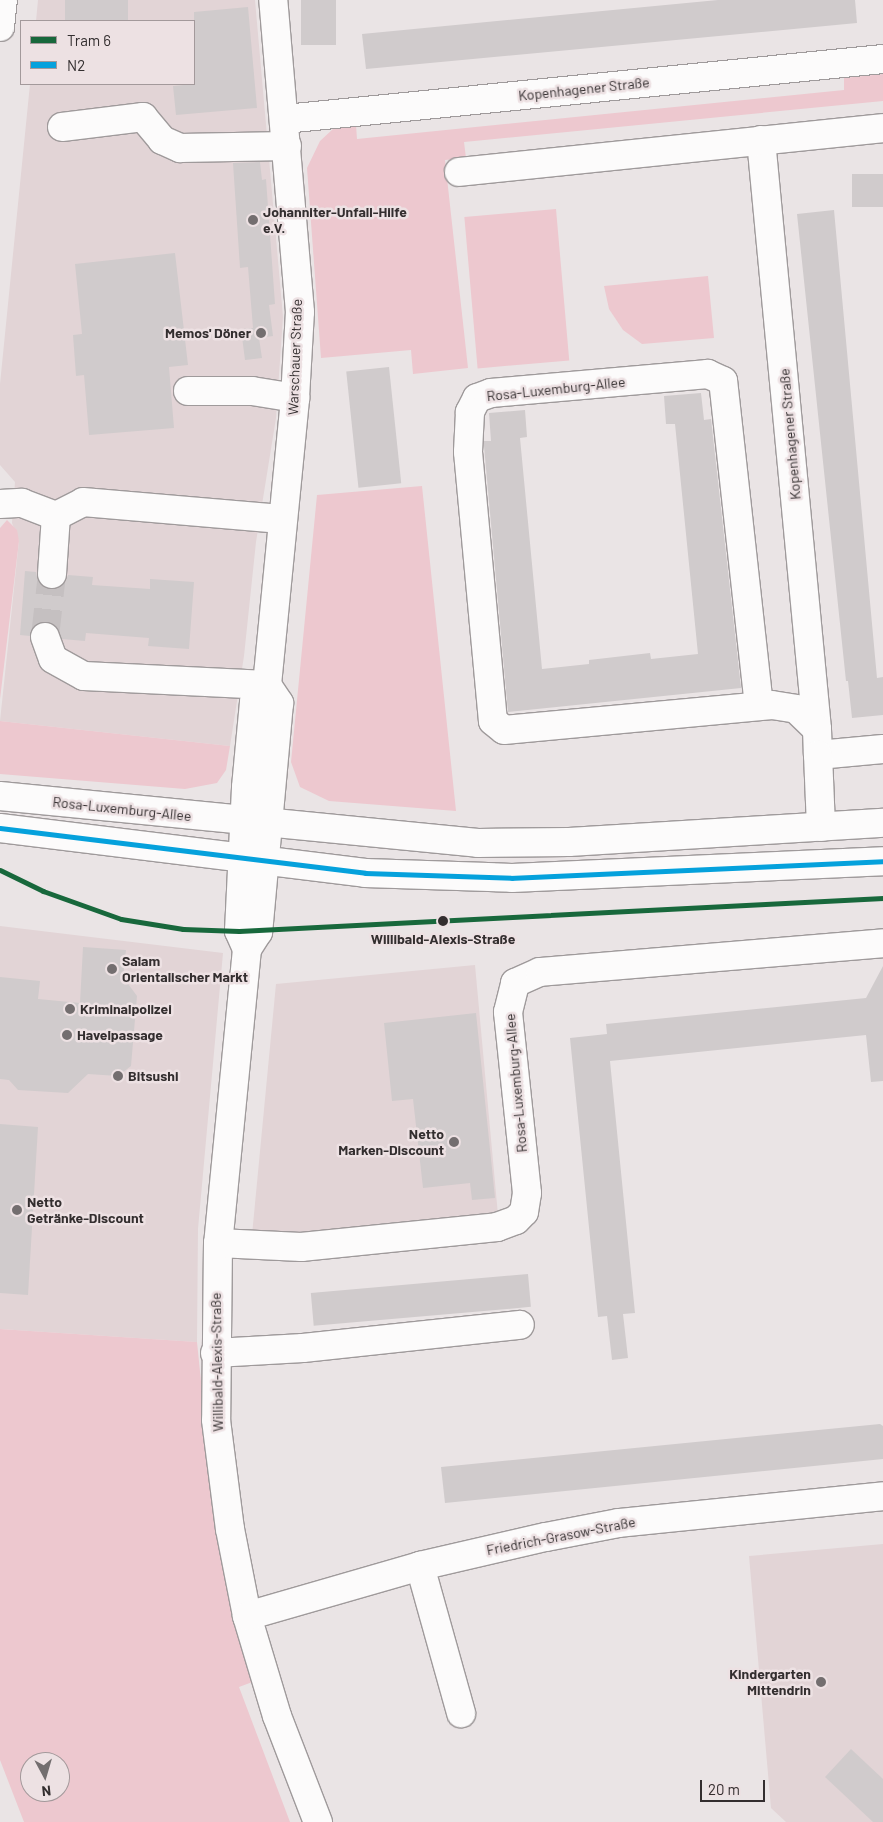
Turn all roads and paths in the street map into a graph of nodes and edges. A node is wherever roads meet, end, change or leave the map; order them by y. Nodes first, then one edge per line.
1 (3, 0) edge
2 (273, 0) edge
3 (0, 28) edge
4 (883, 59) edge
5 (285, 119) junction
6 (62, 127) dead end
7 (883, 128) edge
8 (761, 140) junction
9 (287, 146) junction
10 (459, 172) dead end
11 (188, 392) dead end
12 (295, 398) junction
13 (0, 504) edge
14 (56, 516) junction
15 (281, 520) junction
16 (52, 574) tunnel mouth
17 (45, 637) tunnel mouth
18 (267, 685) junction
19 (759, 706) junction
20 (818, 742) junction
21 (883, 749) edge
22 (0, 796) edge
23 (256, 823) junction
24 (883, 823) edge
25 (821, 826) junction
26 (0, 828) edge
27 (253, 861) junction
28 (883, 861) edge
29 (883, 943) edge
30 (218, 1243) junction
31 (520, 1325) dead end
32 (215, 1353) junction
33 (883, 1496) edge
34 (420, 1566) junction
35 (247, 1616) junction
36 (461, 1714) dead end
37 (318, 1822) edge

1 - 3 street
2 - 5 street, Warschauer Straße
4 - 5 street, Kopenhagener Straße
5 - 9 street, Warschauer Straße
6 - 9 street
7 - 8 street
8 - 10 street
8 - 20 street, Kopenhagener Straße
9 - 12 street, Warschauer Straße
11 - 12 street
12 - 15 street, Warschauer Straße
13 - 14 street
14 - 15 street
14 - 16 street
15 - 18 street, Warschauer Straße
17 - 18 street
18 - 23 street, Warschauer Straße
19 - 19 street, Rosa-Luxemburg-Allee
19 - 20 street, Rosa-Luxemburg-Allee
20 - 21 street
20 - 25 street
22 - 23 street, Rosa-Luxemburg-Allee
23 - 25 street, Rosa-Luxemburg-Allee
23 - 27 street
24 - 25 street, Rosa-Luxemburg-Allee
26 - 27 street
27 - 28 street
27 - 30 street, Willibald-Alexis-Straße
29 - 30 street, Rosa-Luxemburg-Allee
30 - 32 street, Willibald-Alexis-Straße
31 - 32 street
32 - 35 street, Willibald-Alexis-Straße
33 - 34 street, Friedrich-Grasow-Straße
34 - 35 street, Friedrich-Grasow-Straße
34 - 36 street
35 - 37 street, Willibald-Alexis-Straße

